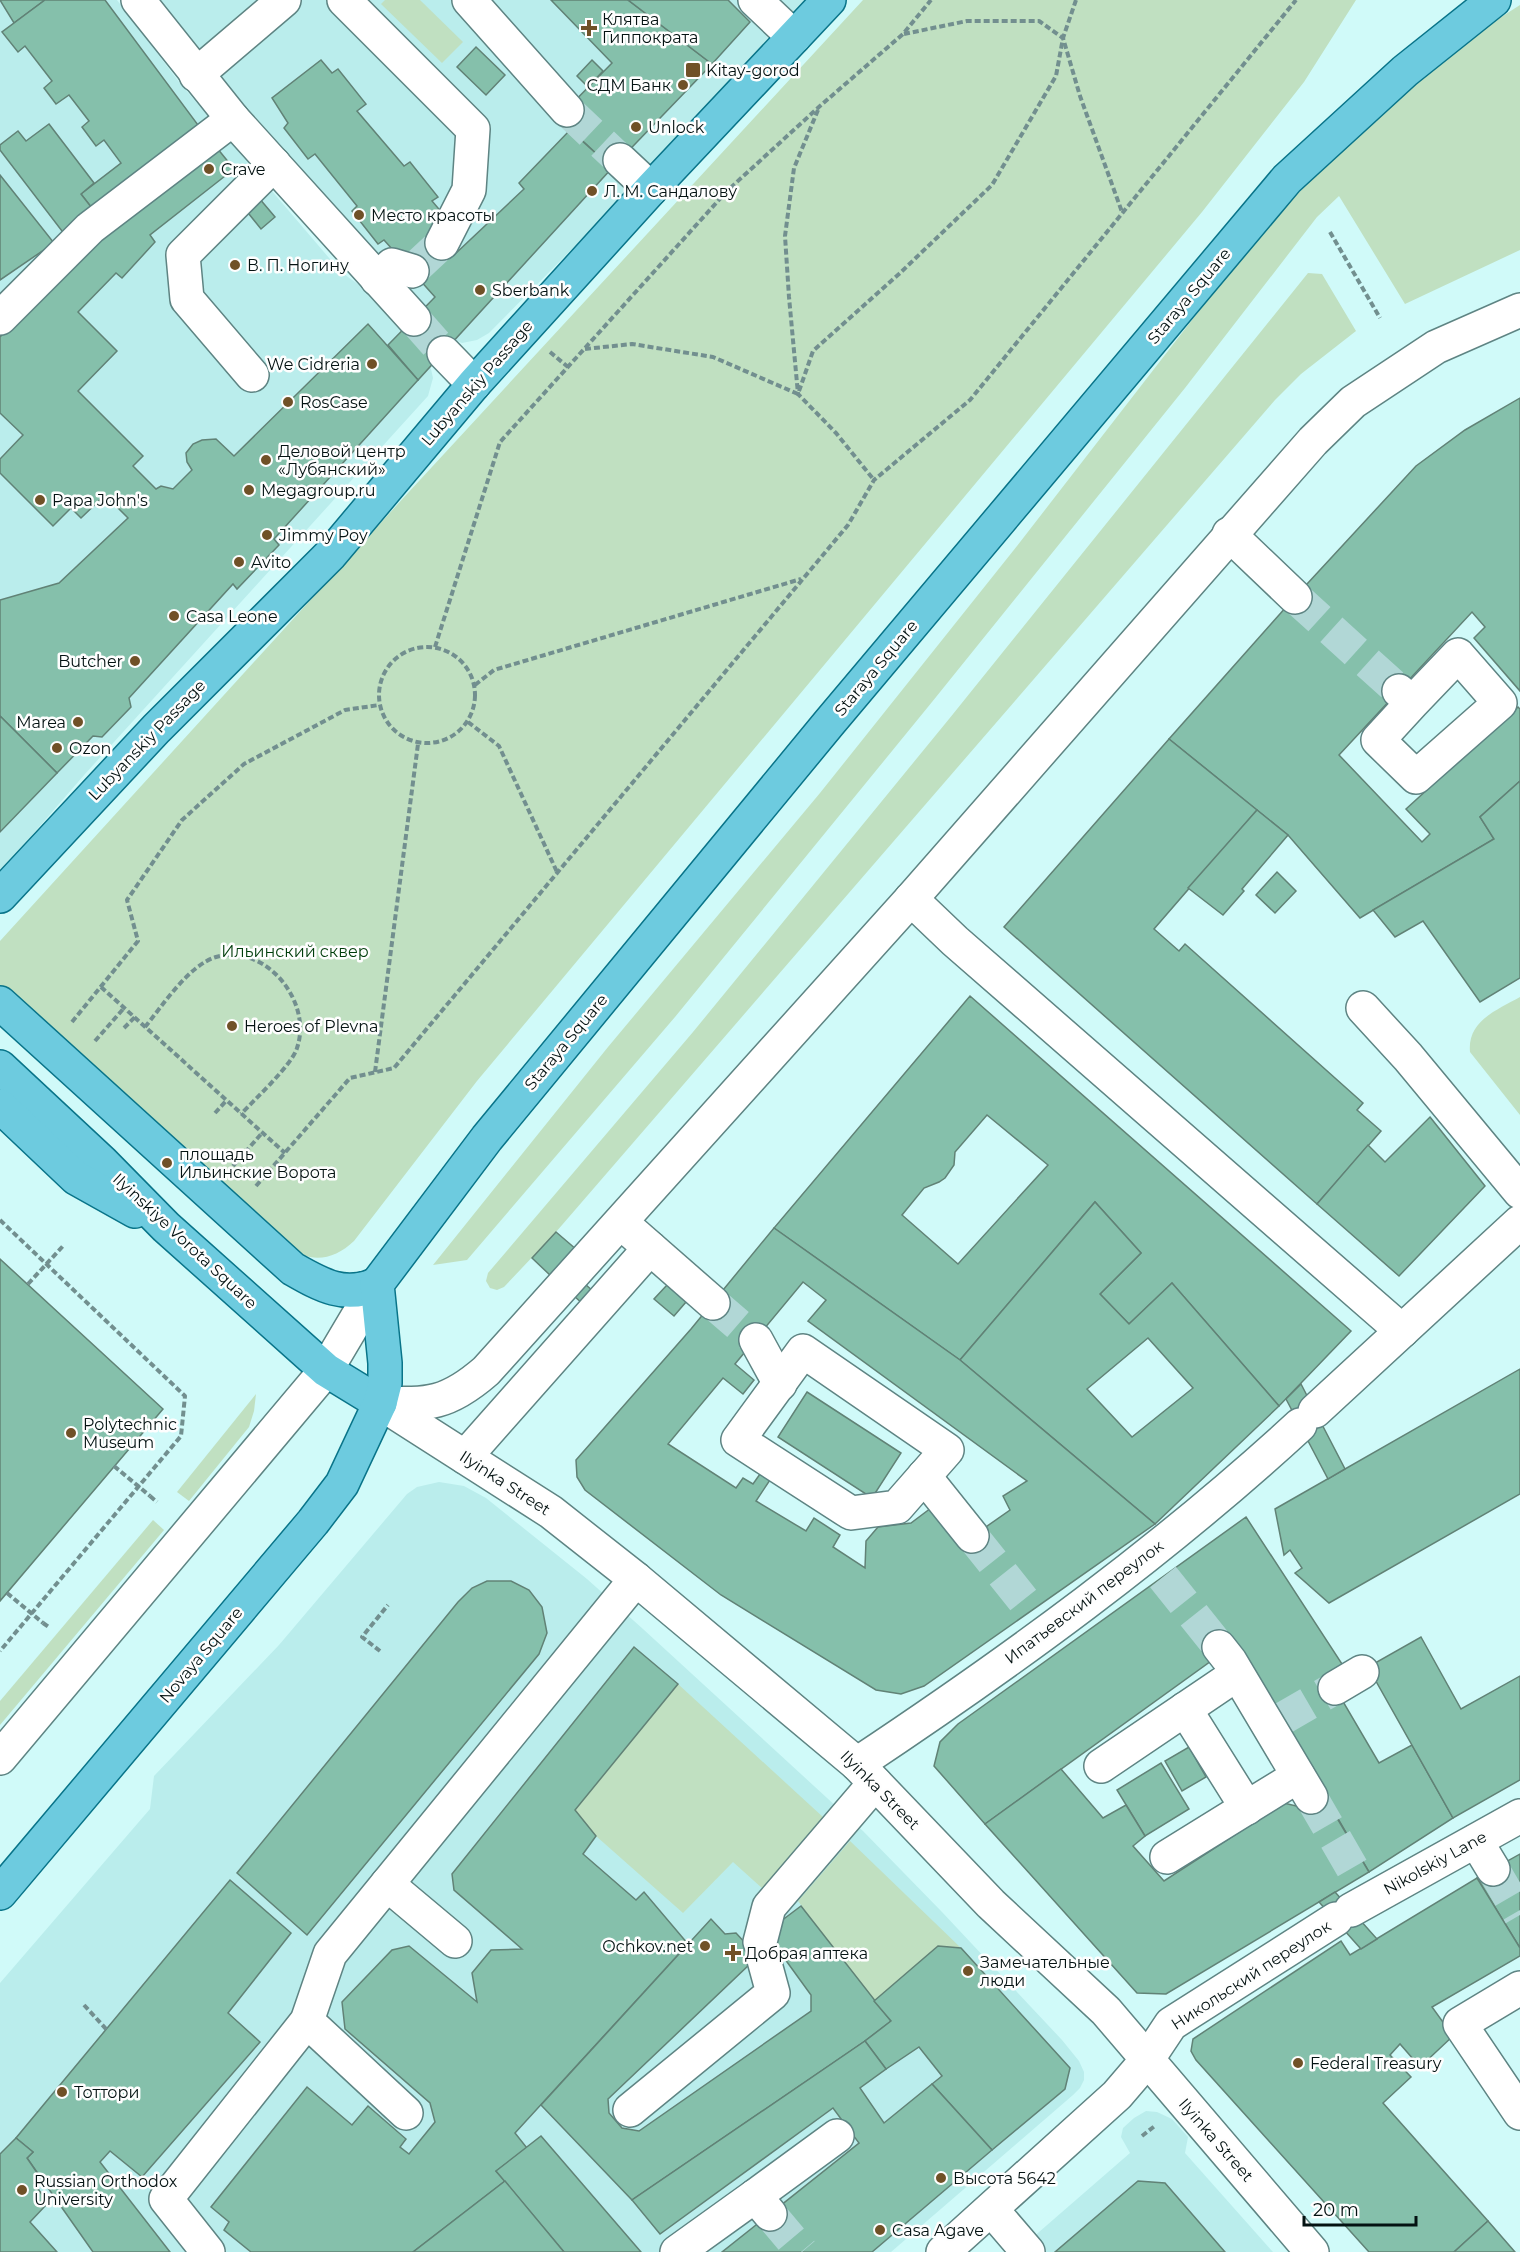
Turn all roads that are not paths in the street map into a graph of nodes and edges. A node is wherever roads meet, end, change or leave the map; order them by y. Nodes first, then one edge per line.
1 (138, 0) edge
2 (284, 0) edge
3 (344, 0) edge
4 (469, 0) edge
5 (755, 0) edge
6 (830, 0) edge
7 (1494, 0) edge
8 (794, 37) junction
9 (196, 75) junction
10 (567, 110) tunnel mouth
11 (233, 118) junction
12 (620, 160) tunnel mouth
13 (274, 164) junction
14 (651, 189) junction
15 (442, 243) tunnel mouth
16 (412, 271) tunnel mouth
17 (377, 279) junction
18 (1520, 310) edge
19 (0, 318) edge
20 (414, 319) tunnel mouth
21 (444, 353) tunnel mouth
22 (252, 375) dead end
23 (474, 384) junction
24 (1230, 534) junction
25 (1295, 597) tunnel mouth
26 (0, 896) edge
27 (911, 899) junction
28 (0, 1004) edge
29 (1363, 1008) dead end
30 (0, 1067) edge
31 (0, 1106) edge
32 (1520, 1192) edge
33 (621, 1222) junction
34 (1520, 1222) edge
35 (166, 1227) junction
36 (650, 1248) junction
37 (377, 1284) junction
38 (713, 1303) tunnel mouth
39 (1402, 1331) junction
40 (756, 1340) tunnel mouth
41 (326, 1370) junction
42 (780, 1384) junction
43 (380, 1403) junction
44 (465, 1457) junction
45 (924, 1476) junction
46 (972, 1536) tunnel mouth
47 (636, 1579) junction
48 (1219, 1647) tunnel mouth
49 (1237, 1674) junction
50 (1185, 1709) junction
51 (0, 1758) edge
52 (1101, 1766) dead end
53 (866, 1773) junction
54 (1246, 1808) junction
55 (1520, 1816) edge
56 (1476, 1841) junction
57 (1167, 1857) dead end
58 (1493, 1869) tunnel mouth
59 (387, 1884) junction
60 (0, 1893) edge
61 (1354, 1902) joint
62 (455, 1941) dead end
63 (1520, 1988) edge
64 (307, 2021) junction
65 (1147, 2060) junction
66 (630, 2110) dead end
67 (406, 2113) dead end
68 (1520, 2113) edge
69 (837, 2136) dead end
70 (992, 2210) junction
71 (208, 2252) edge
72 (677, 2252) edge
73 (943, 2252) edge
74 (1028, 2252) edge
75 (1312, 2252) edge

1 - 9 street
2 - 9 street
3 - 15 street
4 - 10 street
5 - 8 street
6 - 8 main road, Lubyanskiy Passage
7 - 37 main road, Staraya Square
8 - 14 main road, Lubyanskiy Passage
9 - 11 street
11 - 13 street
11 - 19 street
12 - 14 street
13 - 17 street
13 - 22 street
14 - 23 main road, Lubyanskiy Passage
16 - 17 street
17 - 20 street
18 - 24 street
21 - 23 street
23 - 26 main road, Lubyanskiy Passage
24 - 25 street
24 - 27 street
27 - 33 street
27 - 39 street
28 - 37 main road
29 - 32 street
30 - 35 main road, Ilyinskiye Vorota Square
31 - 35 main road
33 - 36 street
33 - 43 street
34 - 39 street, Ипатьевский переулок
35 - 41 main road, Ilyinskiye Vorota Square
36 - 38 street
36 - 44 street
37 - 41 street
37 - 43 main road
39 - 53 street, Ипатьевский переулок
40 - 42 street
41 - 43 main road, Ilyinskiye Vorota Square
41 - 51 street
42 - 45 street
42 - 45 street
43 - 44 street, Ilyinka Street
43 - 60 main road, Novaya Square
44 - 47 street, Ilyinka Street
45 - 46 street
47 - 53 street, Ilyinka Street
47 - 59 street
48 - 49 street
49 - 50 street
49 - 54 street
50 - 52 street
50 - 54 street
53 - 65 street, Ilyinka Street
53 - 66 street, Ипатьевский переулок
54 - 57 street
55 - 56 street, Nikolskiy Lane
56 - 58 street
56 - 61 street, Nikolskiy Lane
59 - 62 street
59 - 64 street
61 - 65 street, Никольский переулок
63 - 68 street
64 - 67 street
64 - 71 street
65 - 70 street, Никольский переулок
65 - 75 street, Ilyinka Street
69 - 72 street
70 - 73 street, Никольский переулок
70 - 74 street

